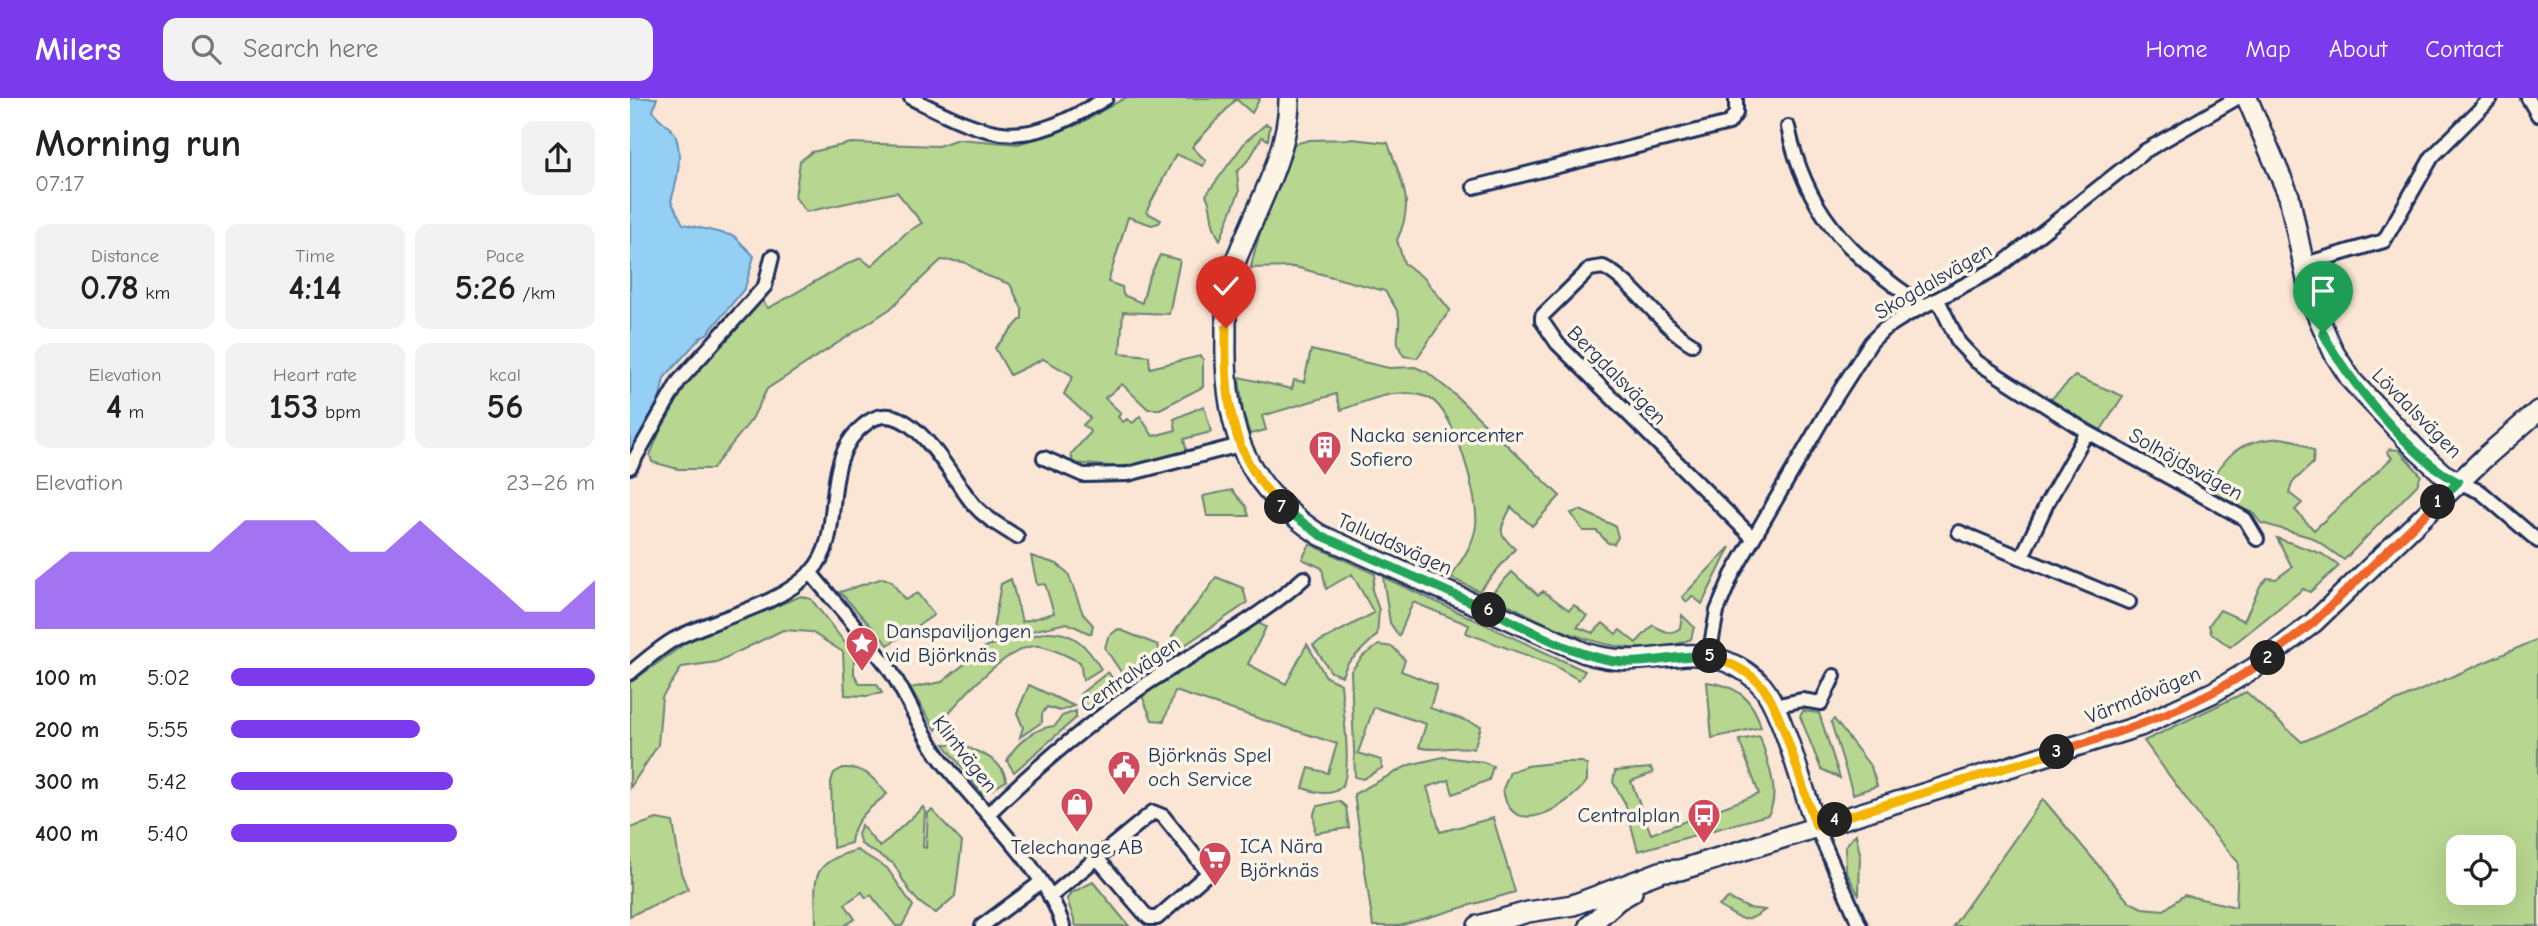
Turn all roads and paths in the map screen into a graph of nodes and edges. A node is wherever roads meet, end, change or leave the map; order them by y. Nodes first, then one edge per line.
1 (911, 98) edge
2 (1106, 98) edge
3 (1289, 98) edge
4 (1736, 98) edge
5 (2237, 98) edge
6 (2247, 98) edge
7 (2491, 98) edge
8 (2528, 98) edge
9 (2538, 115) edge
10 (1787, 127) dead end
11 (1474, 187) dead end
12 (772, 257) dead end
13 (2305, 264) junction
14 (1938, 300) junction
15 (1921, 309) junction
16 (1692, 344) dead end
17 (2538, 411) edge
18 (2087, 432) junction
19 (1240, 445) junction
20 (1044, 458) dead end
21 (630, 467) edge
22 (2458, 482) junction
23 (1959, 532) dead end
24 (1017, 537) dead end
25 (1753, 538) junction
26 (2257, 539) dead end
27 (2538, 541) edge
28 (2022, 557) junction
29 (810, 572) junction
30 (1304, 578) dead end
31 (2129, 602) dead end
32 (1709, 656) junction
33 (630, 673) edge
34 (1834, 676) dead end
35 (1774, 706) junction
36 (988, 814) junction
37 (1816, 826) junction
38 (1097, 858) junction
39 (1680, 870) junction
40 (1041, 882) junction
41 (1050, 897) junction
42 (1522, 919) edge
43 (982, 926) edge
44 (1063, 926) edge
45 (1478, 926) edge
46 (1589, 926) edge
47 (1860, 926) edge

1 - 2 street
3 - 19 street, Talluddsvägen
4 - 11 street
5 - 14 street, Skogdalsvägen
6 - 13 street, Lövdalsvägen
7 - 13 street
8 - 9 street
10 - 15 street
12 - 21 street
13 - 22 street, Lövdalsvägen
14 - 15 street, Skogdalsvägen
14 - 18 street, Solhöjdsvägen
15 - 25 street, Skogdalsvägen
16 - 25 street, Bergdalsvägen
17 - 22 street, Värmdövägen
18 - 26 street, Solhöjdsvägen
18 - 28 street
19 - 20 street
19 - 32 street, Talluddsvägen
22 - 27 street
22 - 37 street, Värmdövägen
23 - 28 street
24 - 29 street
25 - 32 street, Skogdalsvägen
28 - 31 street
29 - 33 street
29 - 36 street, Klintvägen
30 - 36 street, Centralvägen
32 - 35 street, Talluddsvägen
34 - 35 street
35 - 37 street, Talluddsvägen
36 - 40 street, Klintvägen
37 - 39 street, Värmdövägen
37 - 47 street
38 - 38 street
38 - 41 street
39 - 42 street, Värmdövägen
39 - 46 street, Värmdövägen
40 - 41 street, Klintvägen
40 - 43 street
41 - 44 street, Klintvägen
42 - 45 street, Värmdövägen

